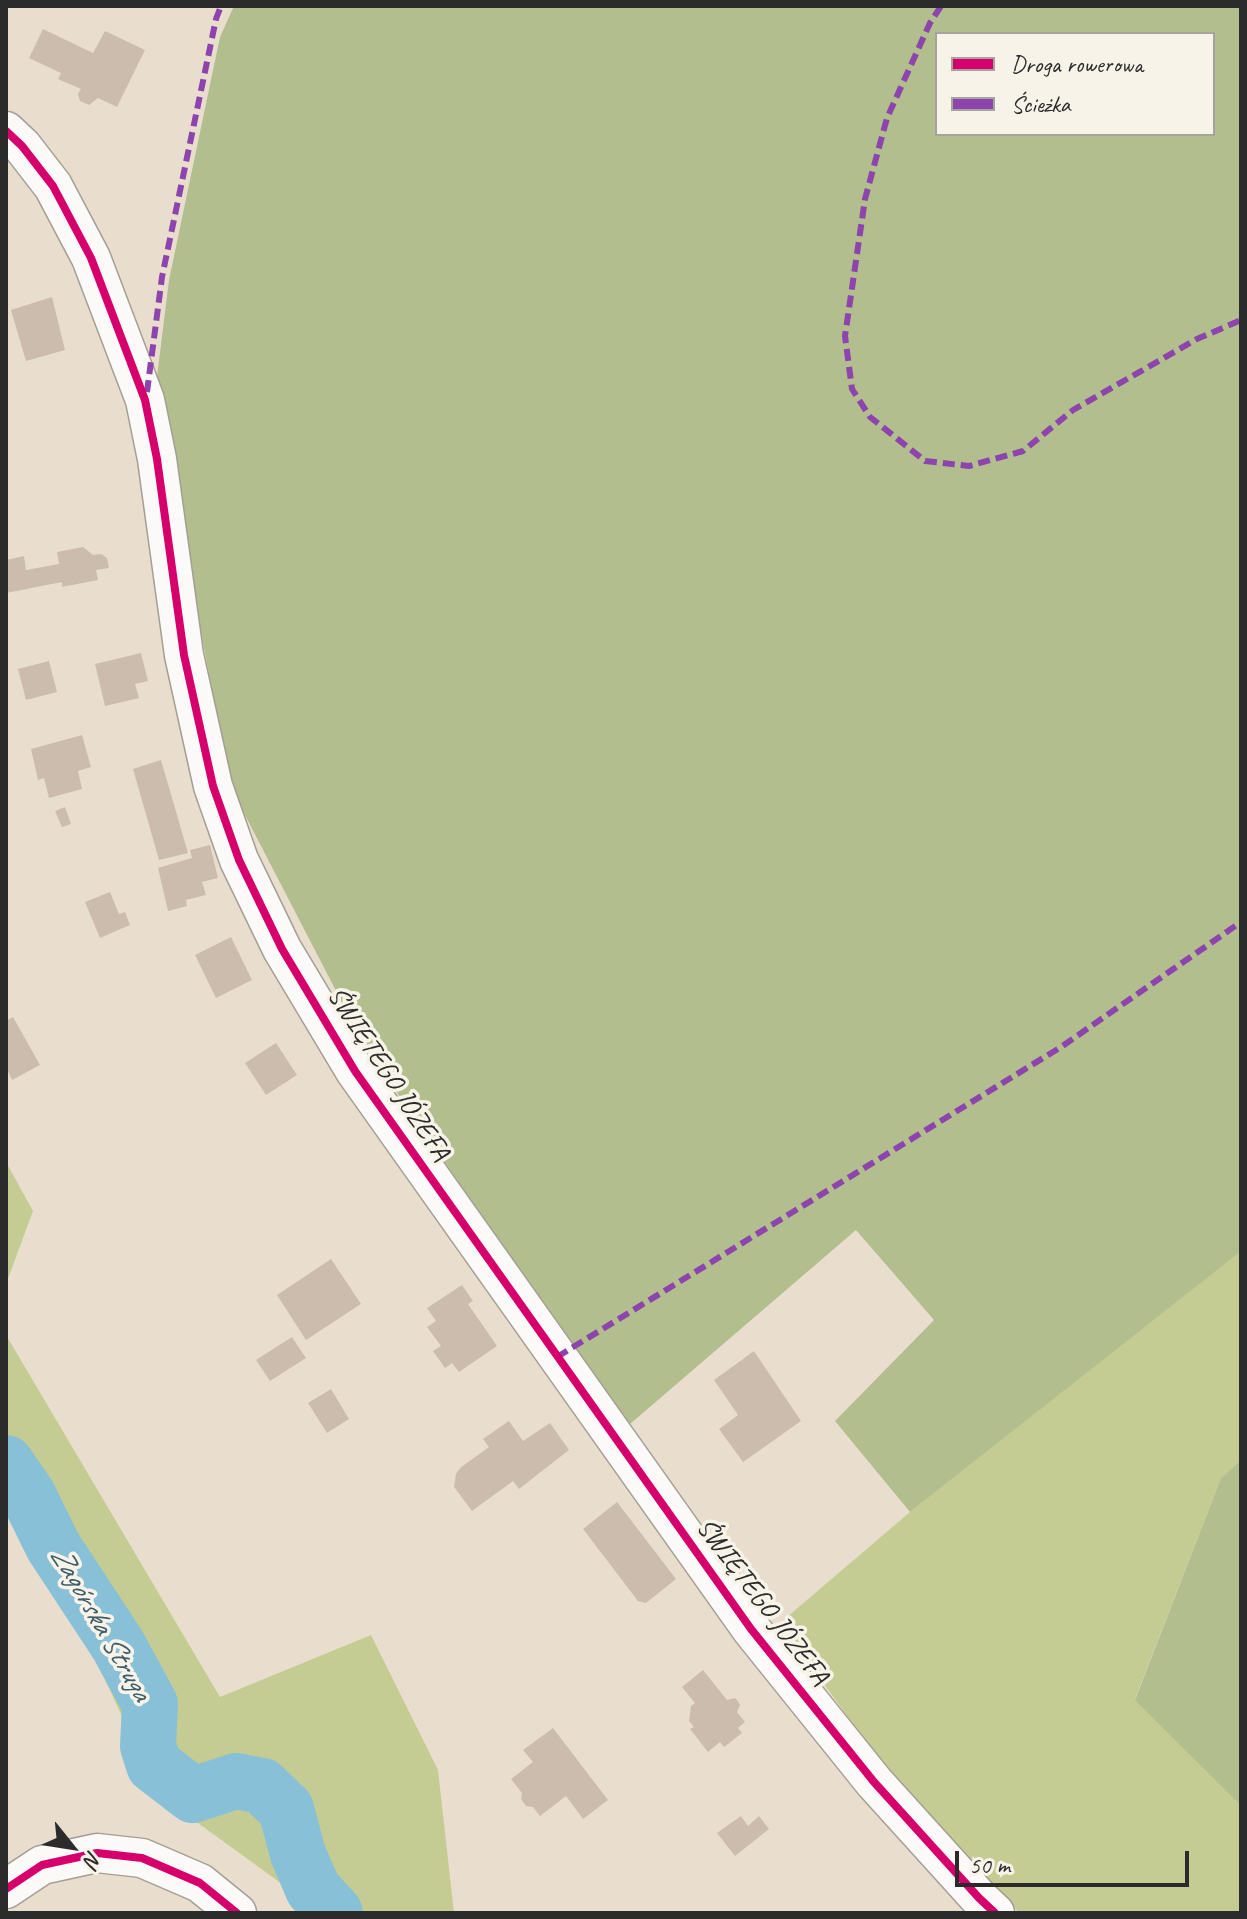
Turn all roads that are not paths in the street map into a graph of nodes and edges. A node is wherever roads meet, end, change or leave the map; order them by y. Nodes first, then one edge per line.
1 (6, 131) edge
2 (6, 1889) edge
3 (237, 1913) edge
4 (995, 1913) edge

1 - 4 street, ŚWIĘTEGO JÓZEFA
2 - 3 street

